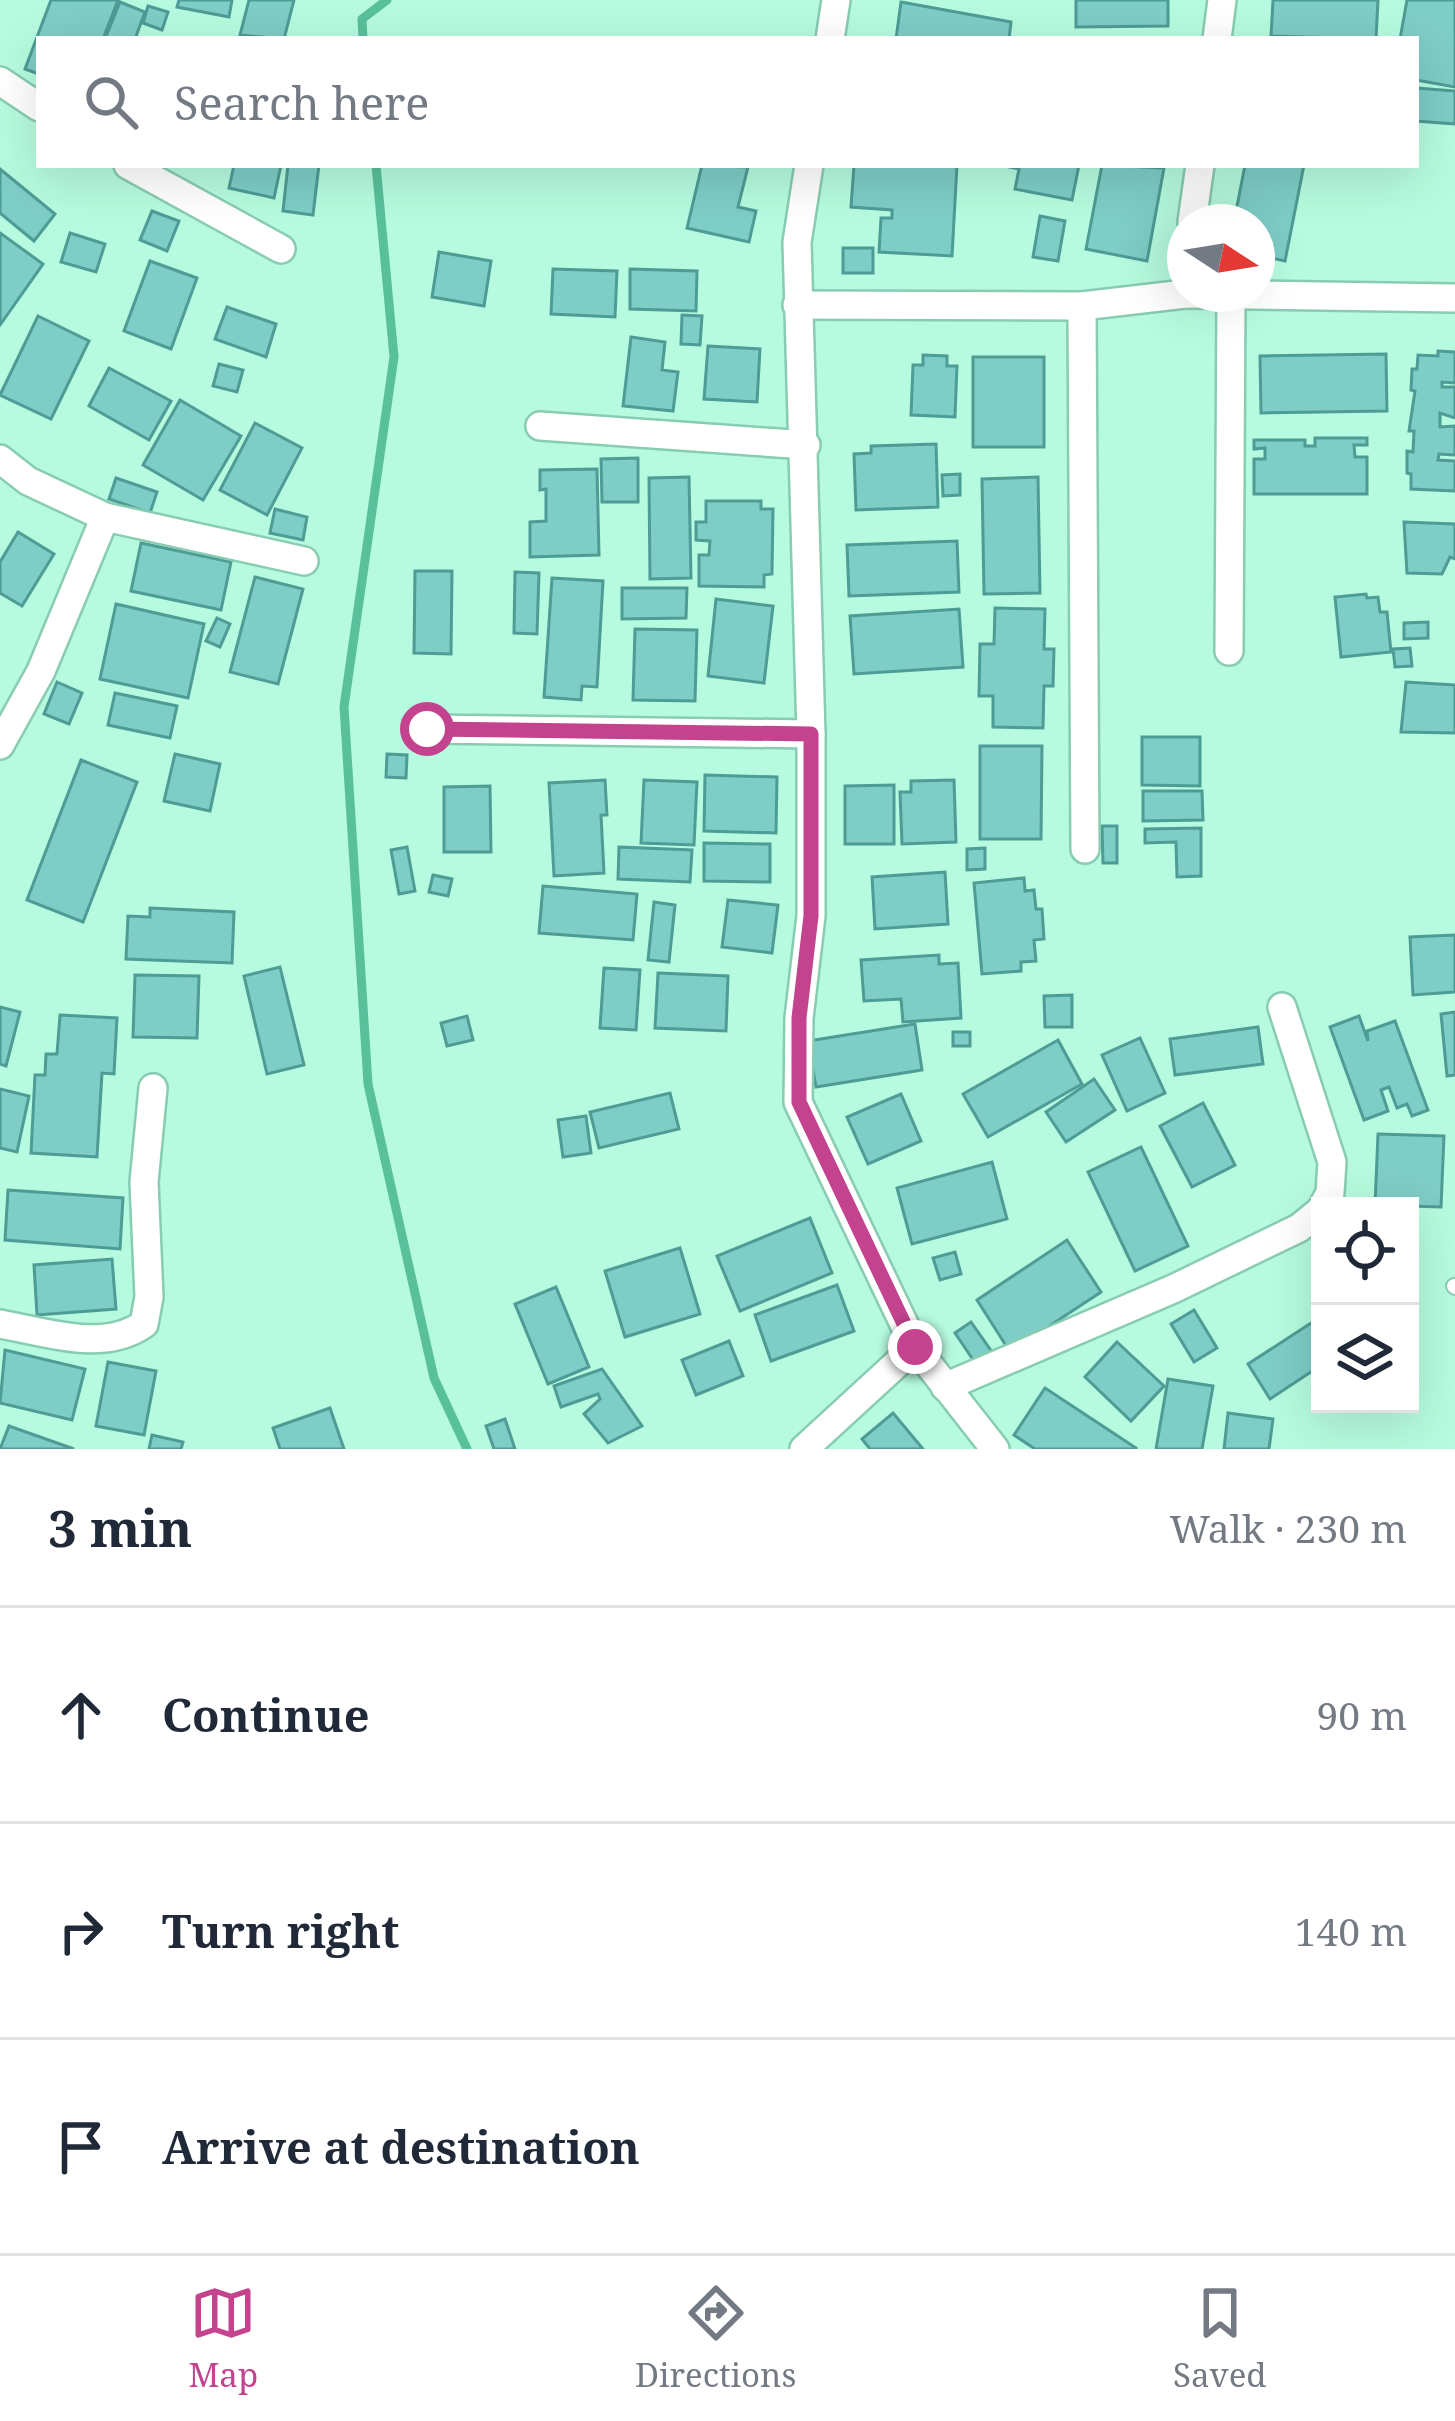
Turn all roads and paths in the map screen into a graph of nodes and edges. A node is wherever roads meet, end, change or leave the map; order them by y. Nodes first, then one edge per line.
1 (836, 0) edge
2 (1222, 0) edge
3 (830, 36) edge
4 (1217, 36) edge
5 (0, 81) edge
6 (36, 104) edge
7 (133, 168) edge
8 (809, 168) edge
9 (1200, 168) edge
10 (1195, 204) edge
11 (281, 249) dead end
12 (1167, 292) edge
13 (1275, 296) edge
14 (1455, 298) edge
15 (797, 305) junction
16 (1082, 306) junction
17 (1232, 312) edge
18 (540, 426) dead end
19 (806, 445) junction
20 (0, 459) edge
21 (105, 517) junction
22 (304, 561) dead end
23 (1229, 651) dead end
24 (427, 729) dead end
25 (811, 734) junction
26 (0, 745) edge
27 (1085, 849) dead end
28 (1282, 1007) dead end
29 (153, 1088) dead end
30 (1328, 1197) edge
31 (1311, 1218) edge
32 (0, 1324) edge
33 (915, 1347) junction
34 (945, 1387) junction
35 (804, 1449) edge
36 (995, 1449) edge

1 - 3 street
2 - 4 street
5 - 6 street
7 - 11 street
8 - 15 street
9 - 10 street
12 - 16 street
13 - 14 street
15 - 16 street
15 - 19 street
16 - 27 street
17 - 23 street
18 - 19 street
19 - 25 street
20 - 21 street
21 - 22 street
21 - 26 street
24 - 25 street
25 - 33 street
28 - 30 street
29 - 32 street
31 - 34 street
33 - 34 street
33 - 35 street
34 - 36 street

